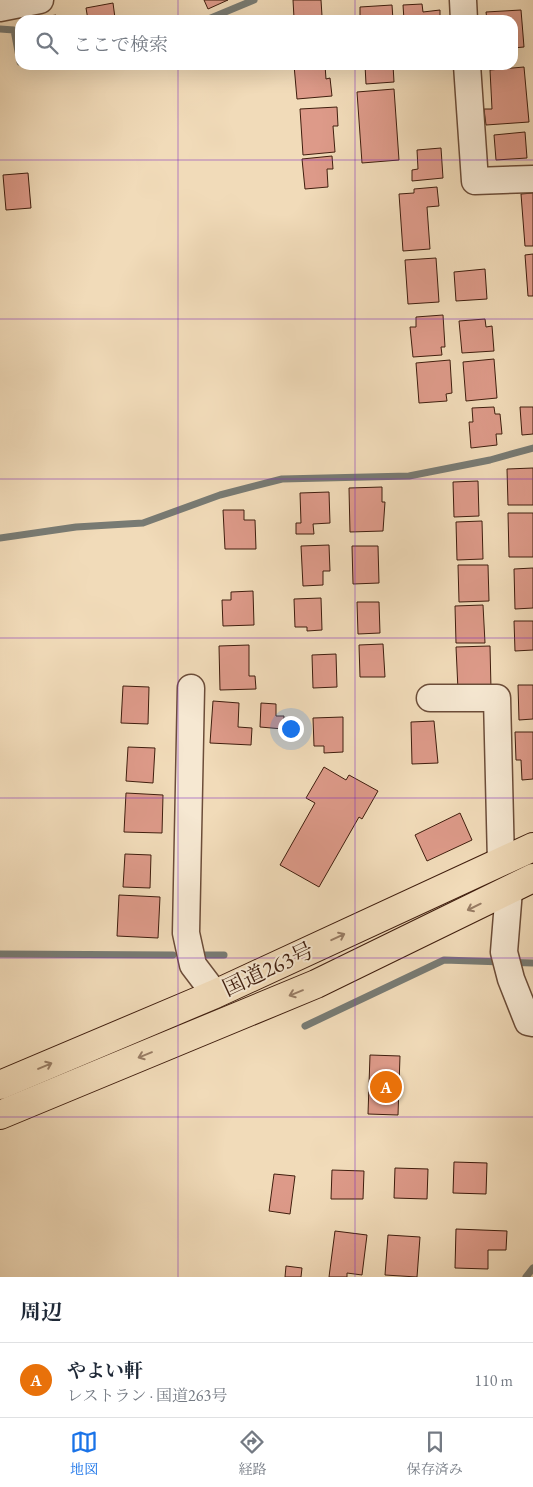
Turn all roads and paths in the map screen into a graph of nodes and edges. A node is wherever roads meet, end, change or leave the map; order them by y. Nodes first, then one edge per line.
1 (40, 0) edge
2 (463, 0) edge
3 (0, 8) edge
4 (464, 15) edge
5 (467, 70) edge
6 (533, 179) edge
7 (191, 688) dead end
8 (430, 698) dead end
9 (533, 847) edge
10 (501, 862) junction
11 (533, 878) edge
12 (509, 890) junction
13 (215, 994) junction
14 (533, 1023) edge
15 (0, 1085) edge
16 (0, 1114) edge

1 - 3 street
2 - 4 street
5 - 6 street
7 - 13 street
8 - 10 street
9 - 10 highway, 国道263号
13 -> 10 highway, 国道263号
11 - 12 highway, 国道263号
12 - 14 street
12 -> 16 highway, 国道263号
15 -> 13 highway, 国道263号

